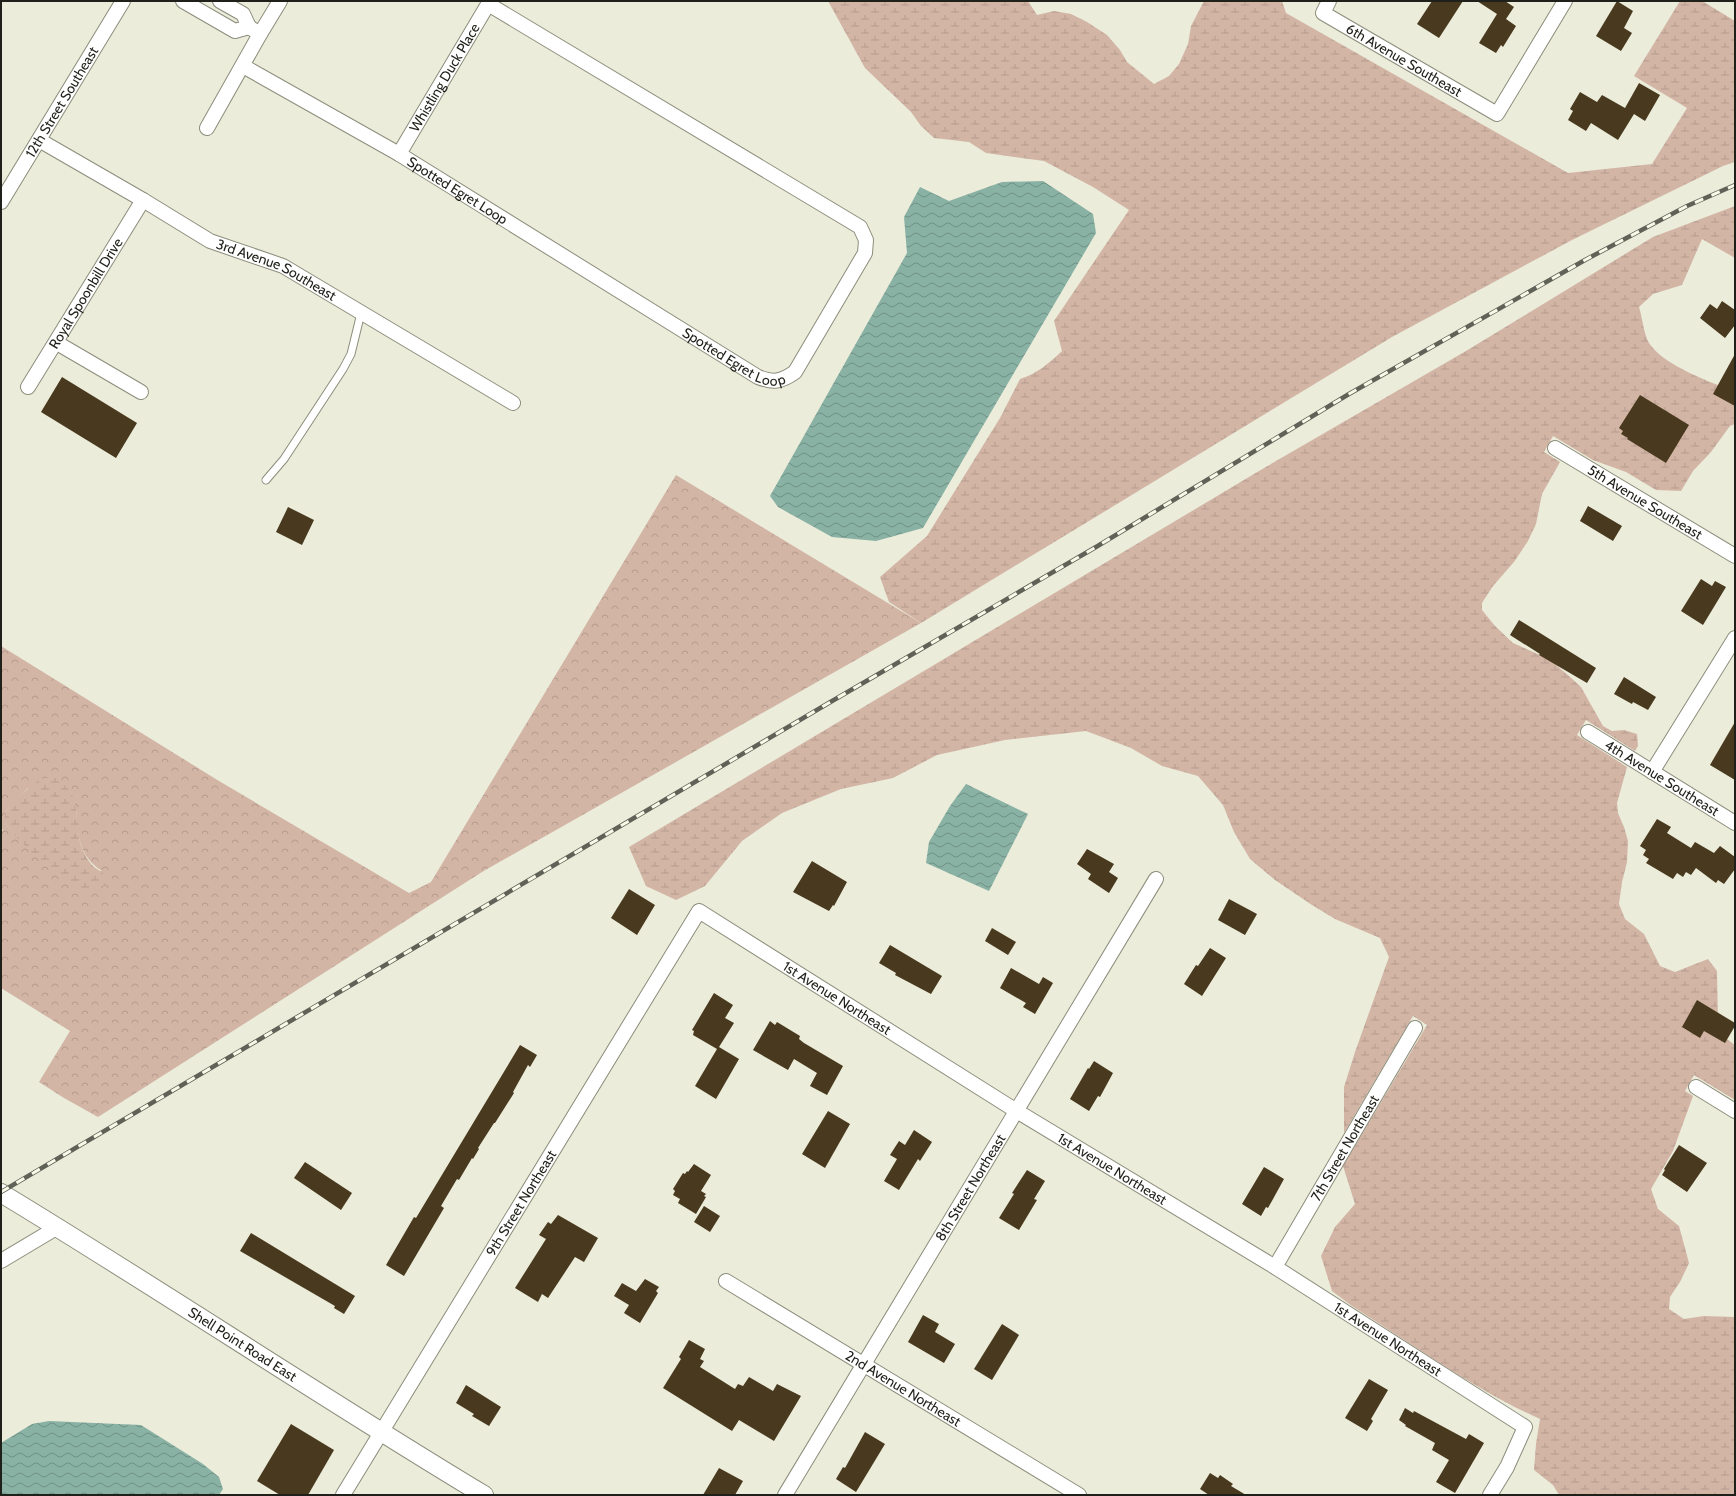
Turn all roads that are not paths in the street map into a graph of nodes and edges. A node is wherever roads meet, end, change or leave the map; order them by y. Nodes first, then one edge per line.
1 (123, 1) edge
2 (184, 1) edge
3 (220, 1) edge
4 (280, 1) edge
5 (1329, 1) edge
6 (1565, 1) edge
7 (489, 2) edge
8 (255, 31) junction
9 (243, 66) junction
10 (207, 128) dead end
11 (39, 140) junction
12 (399, 154) junction
13 (143, 200) junction
14 (1, 202) edge
15 (361, 313) junction
16 (57, 343) junction
17 (28, 387) dead end
18 (141, 392) dead end
19 (513, 402) dead end
20 (1555, 448) dead end
21 (266, 480) dead end
22 (1735, 556) edge
23 (1735, 638) edge
24 (1588, 732) dead end
25 (1652, 772) junction
26 (1735, 823) edge
27 (1156, 879) dead end
28 (700, 911) joint
29 (1415, 1028) dead end
30 (1696, 1087) dead end
31 (1016, 1110) junction
32 (1735, 1111) edge
33 (1, 1193) edge
34 (58, 1227) junction
35 (1, 1261) edge
36 (1275, 1267) junction
37 (726, 1282) dead end
38 (863, 1364) junction
39 (381, 1433) junction
40 (343, 1495) edge
41 (484, 1495) edge
42 (785, 1495) edge
43 (1079, 1495) edge
44 (1490, 1495) edge

1 - 11 street, 12th Street Southeast
2 - 8 street
3 - 8 street
4 - 8 street
5 - 6 street, 6th Avenue Southeast
7 - 12 street, Whistling Duck Place
7 - 12 street, Spotted Egret Loop
8 - 9 street
9 - 10 street
9 - 12 street, Spotted Egret Loop
11 - 13 street, 3rd Avenue Southeast
11 - 14 street, 12th Street Southeast
13 - 15 street, 3rd Avenue Southeast
13 - 16 street, Royal Spoonbill Drive
15 - 19 street, 3rd Avenue Southeast
15 - 21 lane
16 - 17 street, Royal Spoonbill Drive
16 - 18 street
20 - 22 street, 5th Avenue Southeast
23 - 25 street
24 - 25 street, 4th Avenue Southeast
25 - 26 street, 4th Avenue Southeast
27 - 31 street, 8th Street Northeast
28 - 31 street, 1st Avenue Northeast
28 - 39 street, 9th Street Northeast
29 - 36 street, 7th Street Northeast
30 - 32 street
31 - 36 street, 1st Avenue Northeast
31 - 38 street, 8th Street Northeast
33 - 34 street, Shell Point Road East
34 - 35 street
34 - 39 street, Shell Point Road East
36 - 44 street, 1st Avenue Northeast
37 - 38 street, 2nd Avenue Northeast
38 - 42 street, 8th Street Northeast
38 - 43 street, 2nd Avenue Northeast
39 - 40 street, 9th Street Northeast
39 - 41 street, Shell Point Road East

